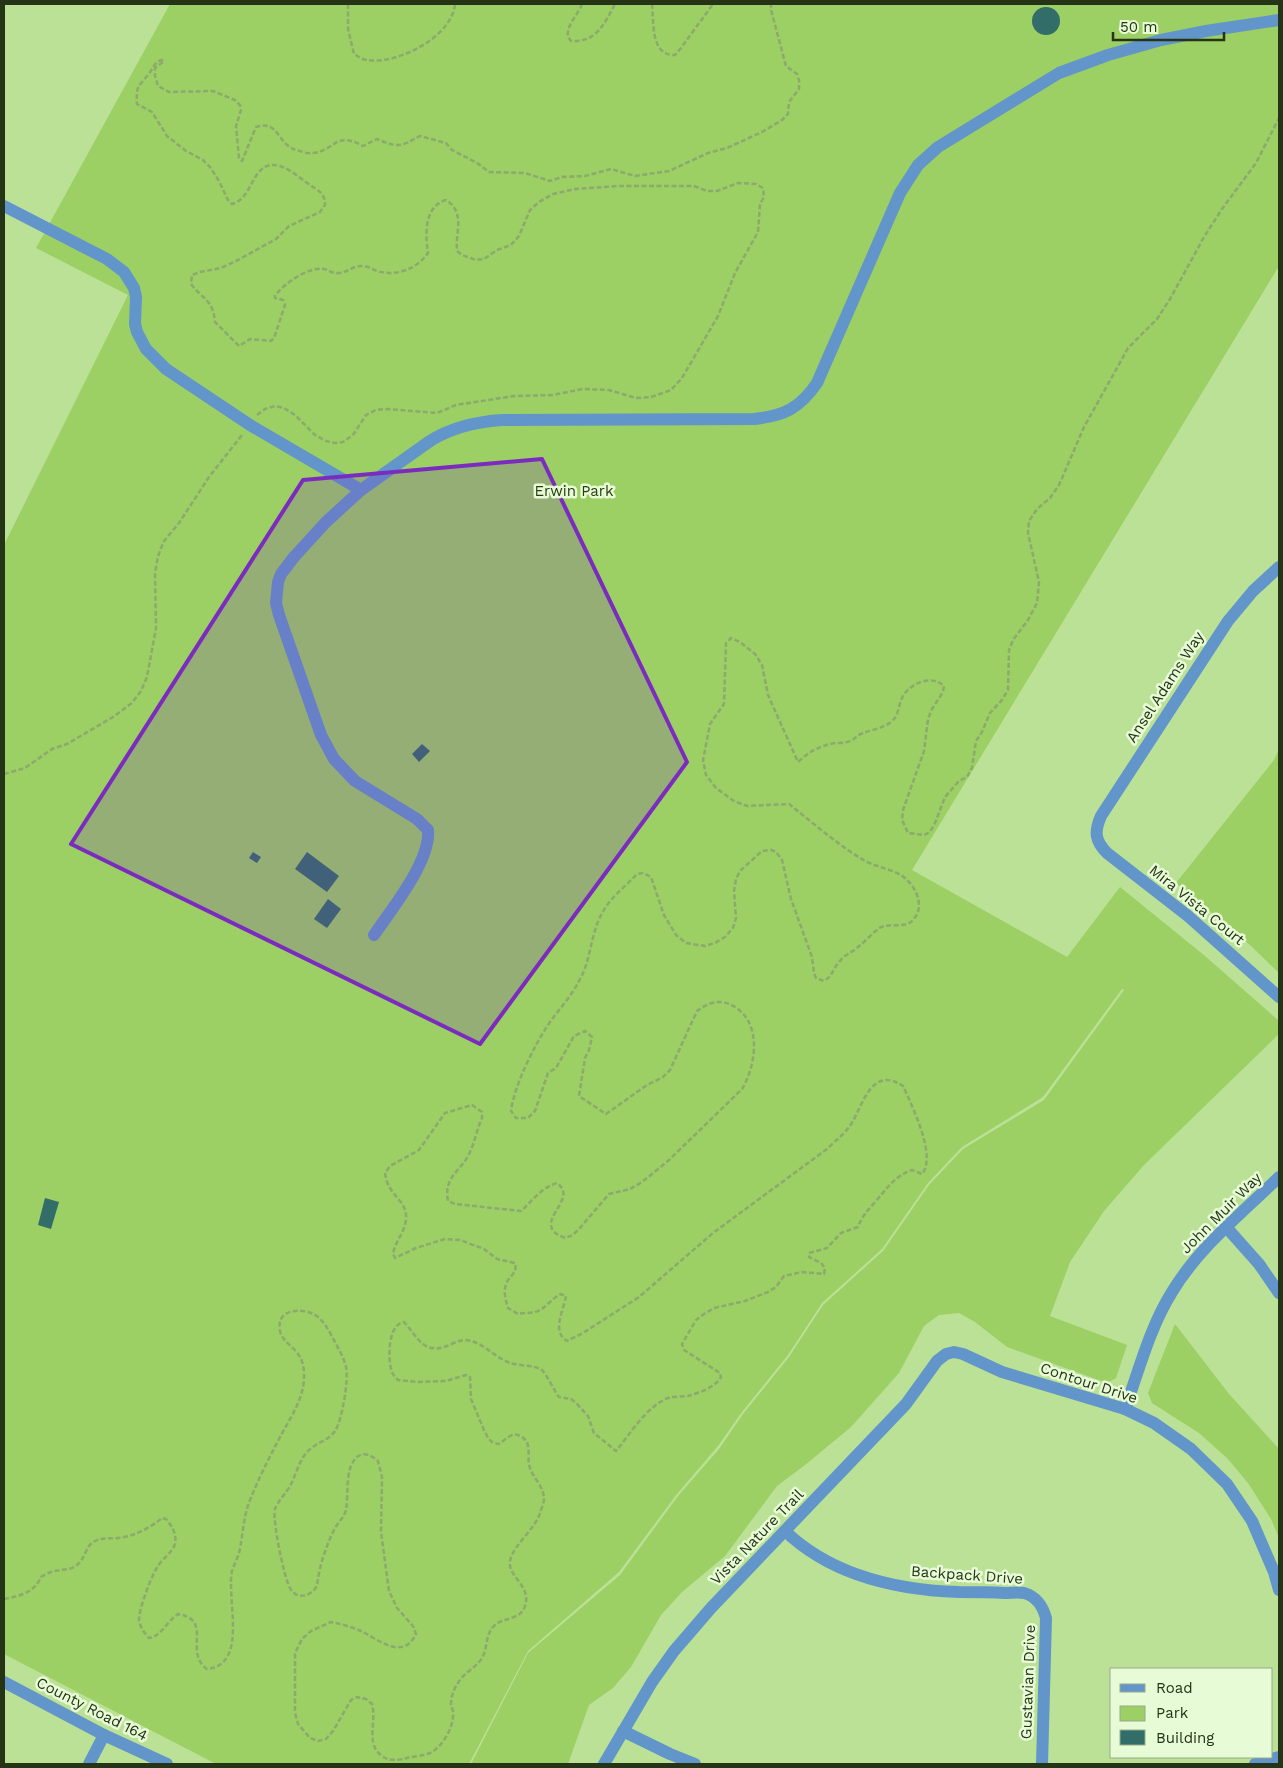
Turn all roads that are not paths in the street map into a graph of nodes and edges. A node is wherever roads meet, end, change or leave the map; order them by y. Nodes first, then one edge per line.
1 (1279, 20) edge
2 (4, 206) edge
3 (361, 490) junction
4 (1279, 567) edge
5 (1096, 836) joint
6 (374, 935) dead end
7 (1279, 998) edge
8 (1279, 1177) edge
9 (1227, 1228) junction
10 (1279, 1293) edge
11 (954, 1352) joint
12 (1125, 1409) junction
13 (785, 1531) junction
14 (1279, 1590) edge
15 (1038, 1602) joint
16 (4, 1682) edge
17 (624, 1730) junction
18 (104, 1735) junction
19 (1273, 1758) edge
20 (89, 1764) edge
21 (167, 1764) edge
22 (604, 1764) edge
23 (695, 1764) edge
24 (1042, 1764) edge
25 (1254, 1764) edge

1 - 3 street
2 - 3 street
3 - 6 street
4 - 5 street, Ansel Adams Way
5 - 7 street, Mira Vista Court
8 - 9 street, John Muir Way
9 - 10 street
9 - 12 street, John Muir Way
11 - 12 street, Contour Drive
11 - 13 street, Vista Nature Trail
12 - 14 street, Contour Drive
13 - 15 street, Backpack Drive
13 - 17 street, Vista Nature Trail
15 - 24 street, Gustavian Drive
16 - 18 street, County Road 164
17 - 22 street, Vista Nature Trail
17 - 23 street
18 - 20 street
18 - 21 street, County Road 164
19 - 25 street

